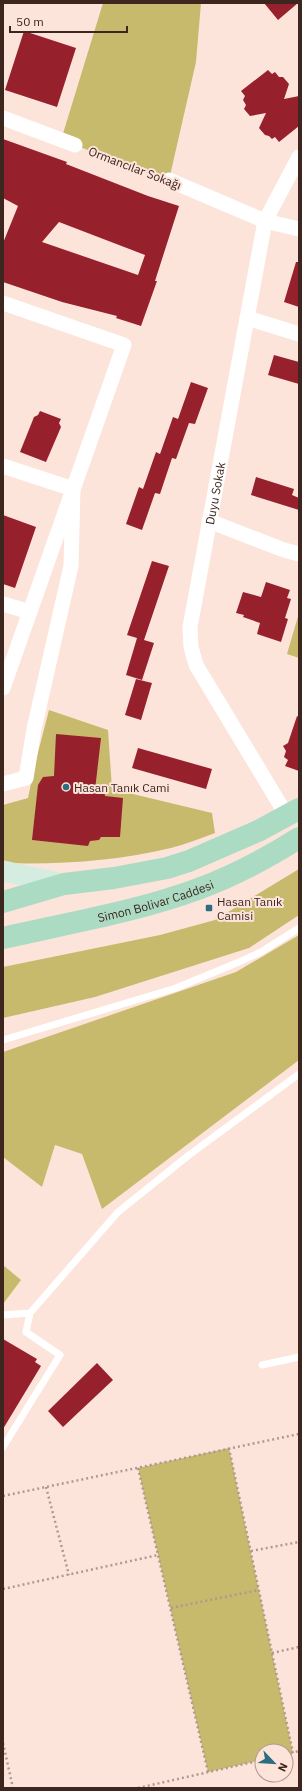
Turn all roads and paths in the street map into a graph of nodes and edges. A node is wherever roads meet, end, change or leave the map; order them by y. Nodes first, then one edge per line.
1 (3, 118) edge
2 (75, 145) joint
3 (299, 156) edge
4 (169, 180) joint
5 (265, 221) junction
6 (299, 229) edge
7 (3, 303) edge
8 (247, 318) junction
9 (299, 334) edge
10 (3, 466) edge
11 (73, 489) junction
12 (209, 522) junction
13 (299, 554) edge
14 (3, 604) edge
15 (30, 612) junction
16 (3, 688) edge
17 (3, 784) edge
18 (293, 812) edge
19 (299, 838) edge
20 (3, 871) edge
21 (64, 884) junction
22 (3, 902) edge
23 (299, 928) edge
24 (3, 938) edge
25 (3, 1040) edge
26 (299, 1074) edge
27 (30, 1313) junction
28 (3, 1315) edge
29 (299, 1357) edge
30 (262, 1365) dead end
31 (299, 1434) edge
32 (3, 1447) edge
33 (229, 1448) junction
34 (138, 1468) junction
35 (46, 1487) junction
36 (3, 1496) edge
37 (299, 1542) edge
38 (251, 1551) junction
39 (158, 1555) junction
40 (69, 1575) junction
41 (3, 1589) edge
42 (259, 1590) junction
43 (171, 1608) junction
44 (299, 1647) edge
45 (272, 1653) junction
46 (3, 1743) edge
47 (291, 1743) edge
48 (254, 1762) edge
49 (208, 1772) junction
50 (13, 1788) edge
51 (138, 1788) edge

1 - 2 street, Ormancılar Sokağı
2 - 4 path, Ormancılar Sokağı
3 - 5 street, Duyu Sokak
4 - 5 street, Ormancılar Sokağı
5 - 6 street, Ormancılar Sokağı
5 - 8 street, Duyu Sokak
7 - 11 street
8 - 9 street
8 - 12 street, Duyu Sokak
10 - 11 street
11 - 15 street
11 - 17 street
12 - 13 street
12 - 18 street, Duyu Sokak
14 - 15 street
15 - 16 street
18 - 21 main road
19 - 24 main road, Simon Bolivar Caddesi
20 - 21 main road
21 - 22 main road
23 - 25 lane
26 - 27 lane
27 - 28 lane
27 - 32 lane
29 - 30 lane
31 - 33 path
33 - 34 path
33 - 38 path
34 - 35 path
34 - 39 path
35 - 36 path
35 - 40 path
37 - 38 path
38 - 42 path
39 - 40 path
39 - 43 path
40 - 41 path
42 - 43 path
42 - 45 path
43 - 49 path
44 - 45 path
45 - 47 path
46 - 50 path
48 - 49 path
49 - 51 path

